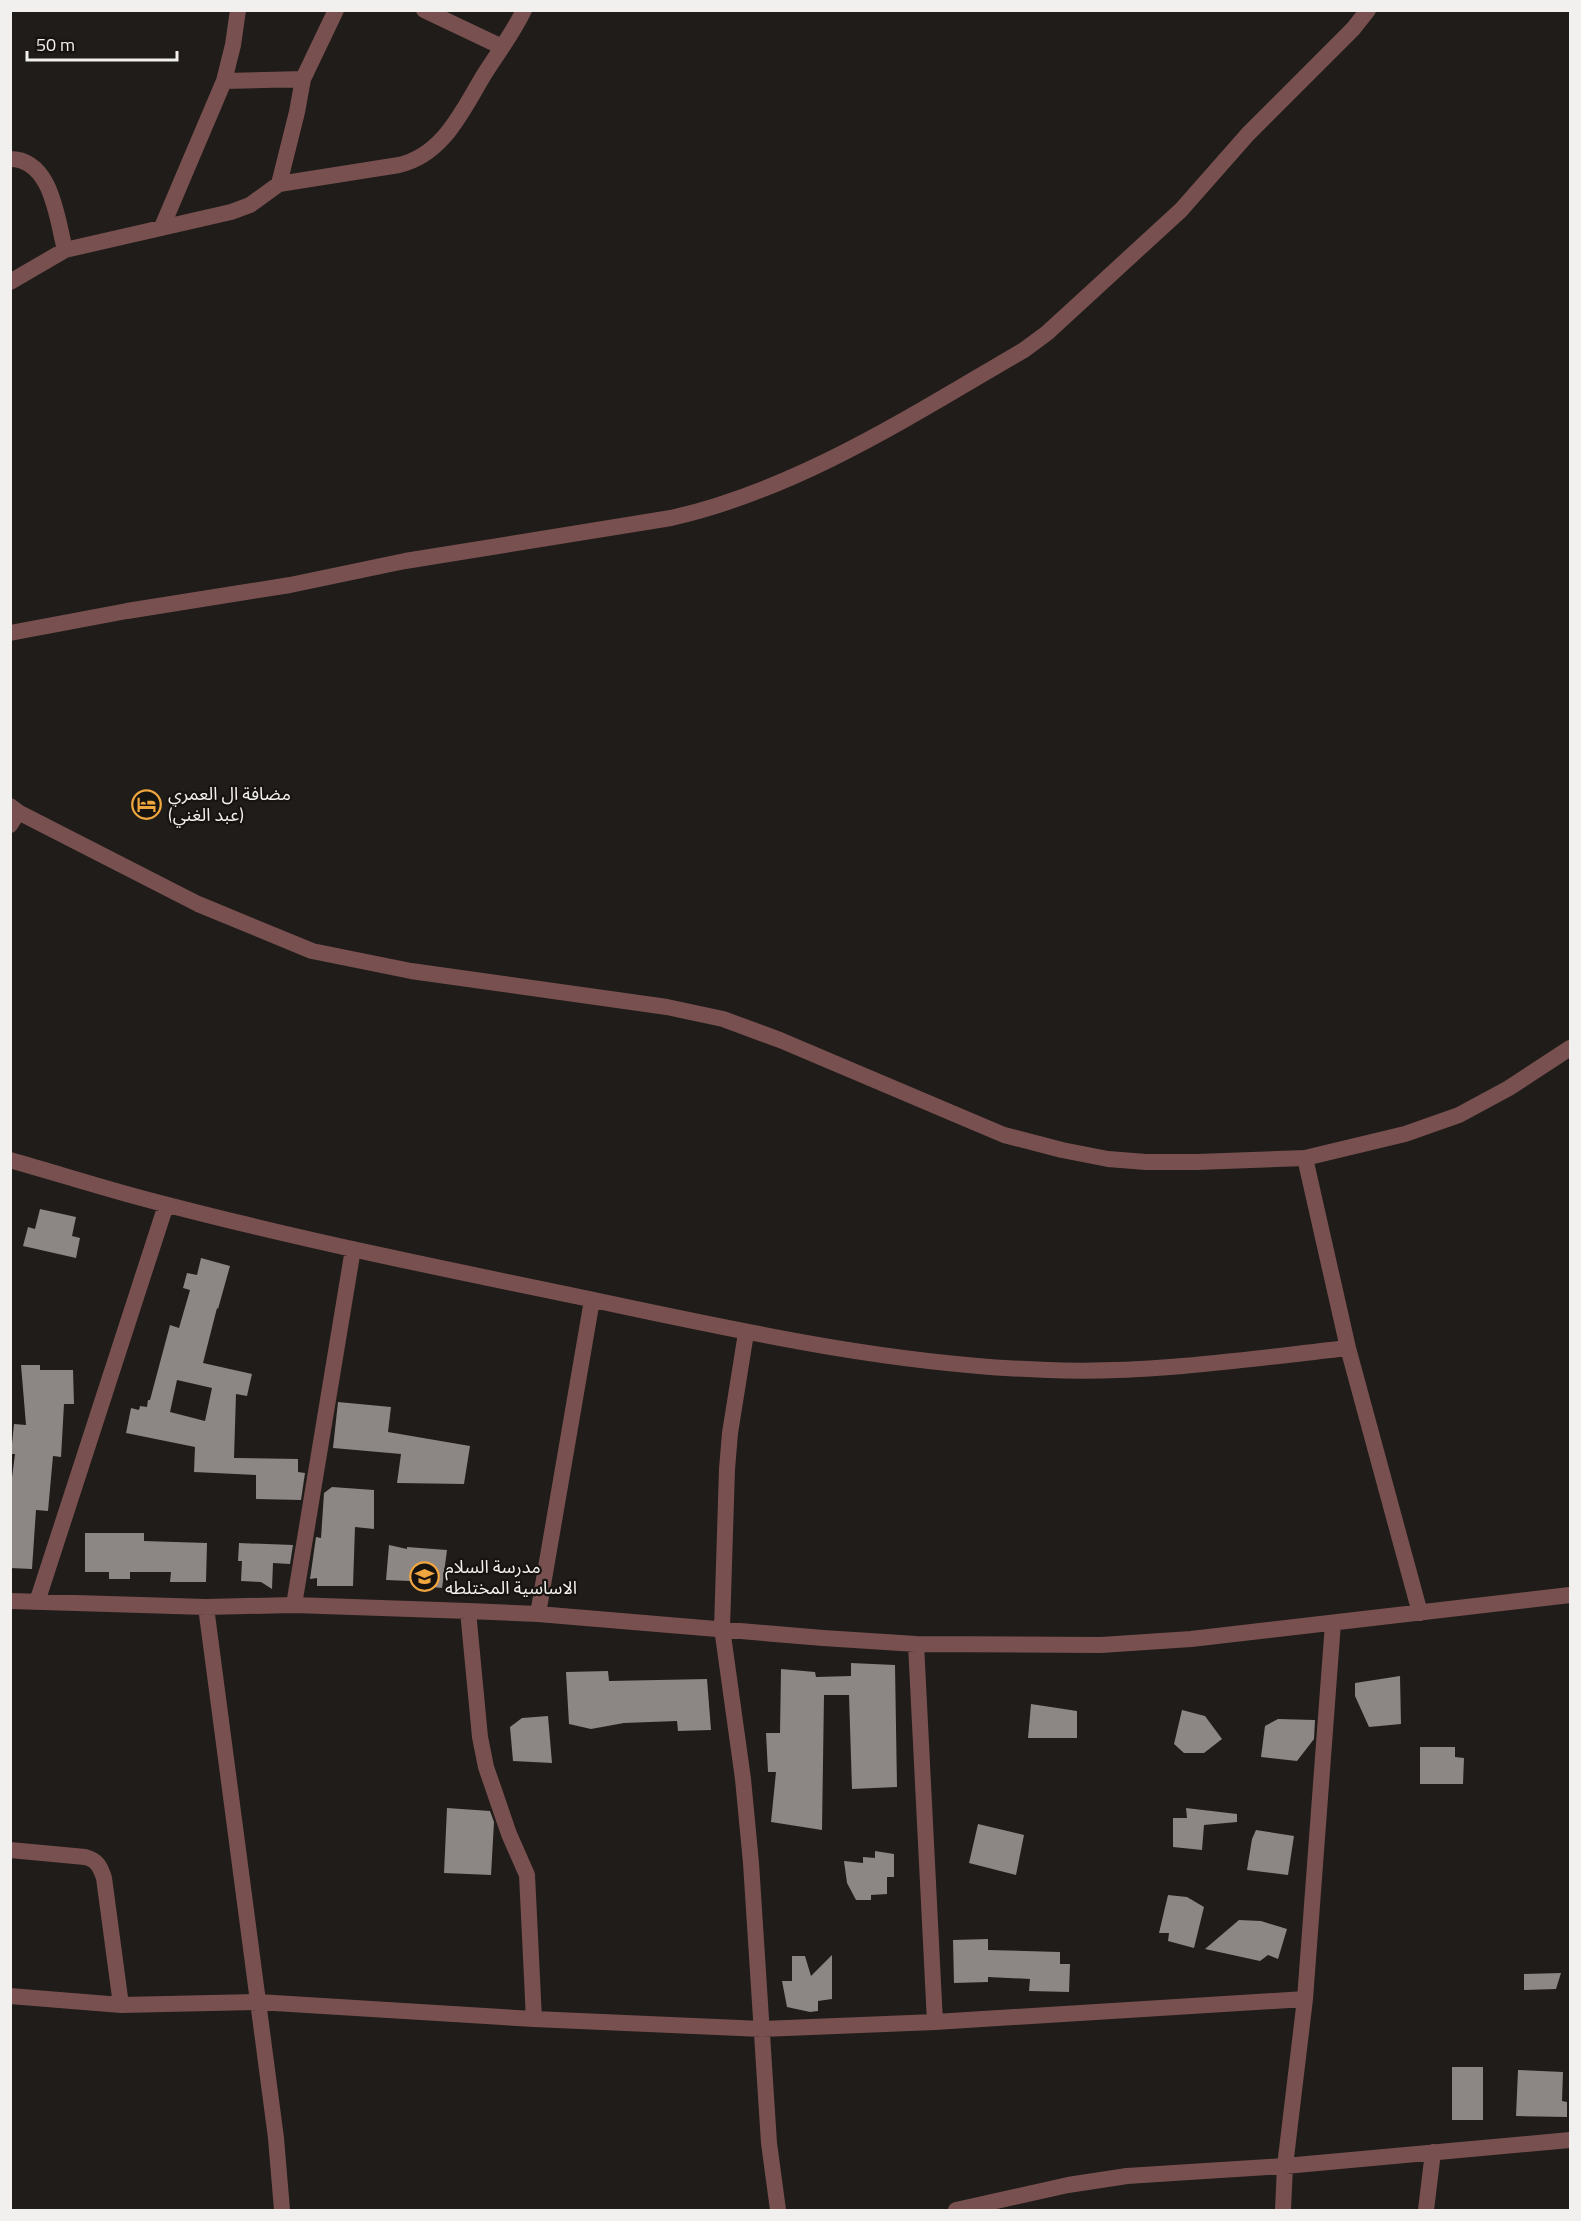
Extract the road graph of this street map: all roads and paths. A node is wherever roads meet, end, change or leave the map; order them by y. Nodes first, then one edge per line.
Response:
1 (238, 10) edge
2 (336, 10) edge
3 (424, 10) edge
4 (524, 10) edge
5 (1368, 10) edge
6 (502, 47) junction
7 (303, 79) junction
8 (224, 81) junction
9 (10, 159) edge
10 (279, 184) junction
11 (162, 227) junction
12 (65, 250) junction
13 (10, 282) edge
14 (10, 633) edge
15 (13, 814) edge
16 (1570, 1048) edge
17 (1305, 1158) junction
18 (10, 1160) edge
19 (166, 1205) junction
20 (353, 1249) junction
21 (592, 1300) junction
22 (746, 1332) junction
23 (1348, 1348) junction
24 (1570, 1595) edge
25 (10, 1601) edge
26 (37, 1602) junction
27 (294, 1605) junction
28 (206, 1608) junction
29 (468, 1611) junction
30 (1420, 1613) junction
31 (538, 1614) junction
32 (1333, 1623) junction
33 (722, 1628) junction
34 (916, 1644) junction
35 (10, 1850) edge
36 (10, 1996) edge
37 (1305, 1999) junction
38 (258, 2002) junction
39 (121, 2005) junction
40 (534, 2019) junction
41 (935, 2022) junction
42 (762, 2029) junction
43 (1570, 2140) edge
44 (1433, 2152) junction
45 (1285, 2166) junction
46 (282, 2211) edge
47 (778, 2211) edge
48 (956, 2211) edge
49 (1283, 2211) edge
50 (1426, 2211) edge

1 - 8 street
2 - 7 street
3 - 6 street
4 - 6 street
5 - 14 street
6 - 10 street
7 - 8 street
7 - 10 street
8 - 11 street
9 - 12 street
10 - 11 street
11 - 12 street
12 - 13 street
15 - 17 street
16 - 17 street
17 - 23 street
18 - 19 street
19 - 20 street
19 - 26 street
20 - 21 street
20 - 27 street
21 - 22 street
21 - 31 street
22 - 23 street
22 - 33 street
23 - 30 street
24 - 30 street
25 - 26 street
26 - 28 street
27 - 28 street
27 - 29 street
28 - 38 street
29 - 31 street
29 - 40 street
30 - 32 street
31 - 33 street
32 - 34 street
32 - 37 street
33 - 34 street
33 - 42 street
34 - 41 street
35 - 39 street
36 - 39 street
37 - 41 street
37 - 45 street
38 - 39 street
38 - 40 street
38 - 46 street
40 - 42 street
41 - 42 street
42 - 47 street
43 - 44 street
44 - 45 street
44 - 50 street
45 - 48 street
45 - 49 street

